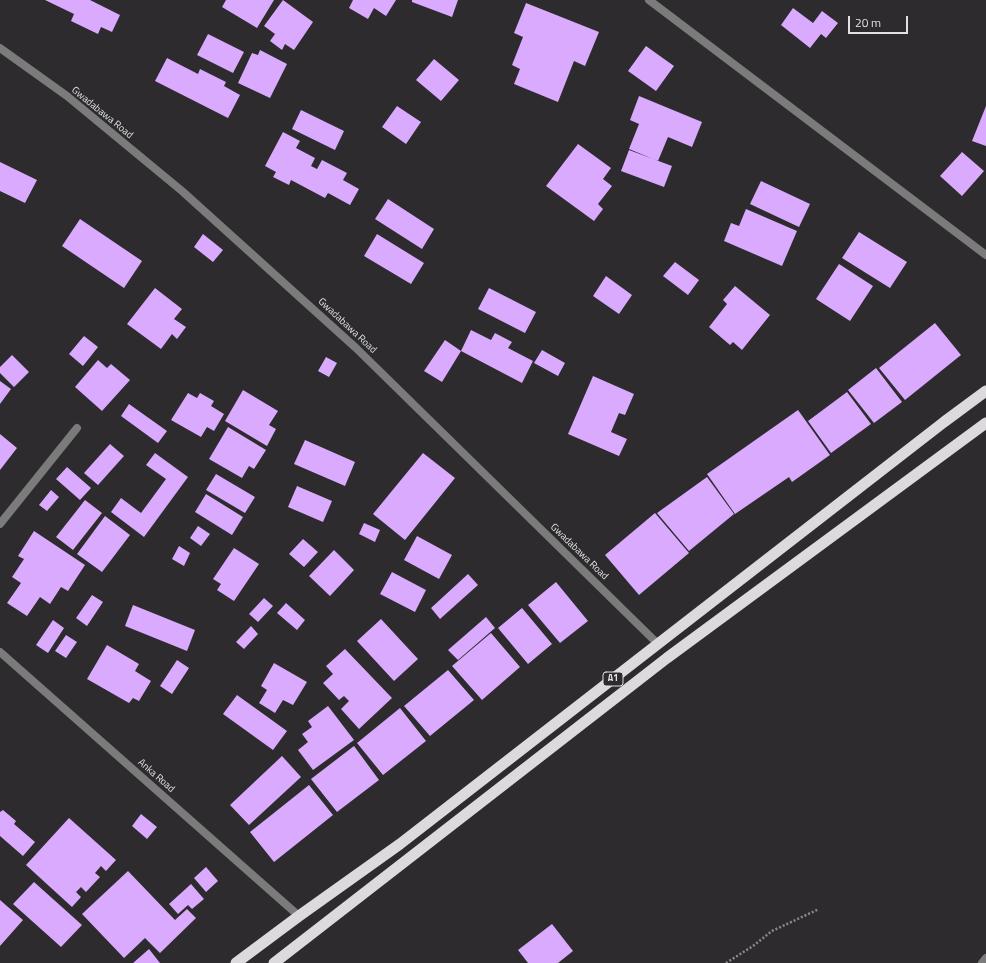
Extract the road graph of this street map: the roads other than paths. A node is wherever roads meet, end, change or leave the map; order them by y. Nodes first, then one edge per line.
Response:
1 (649, 0) edge
2 (0, 48) edge
3 (986, 255) edge
4 (986, 391) edge
5 (986, 423) edge
6 (77, 428) dead end
7 (0, 524) edge
8 (658, 644) junction
9 (0, 652) edge
10 (299, 916) junction
11 (986, 958) edge
12 (236, 963) edge
13 (274, 963) edge
14 (982, 963) edge

1 - 3 street
2 - 8 street, Gwadabawa Road
4 - 8 highway, A1
5 - 13 highway, A1
6 - 7 street
8 - 10 highway, A1
9 - 10 street, Anka Road
10 - 12 highway, A1
11 - 14 street

